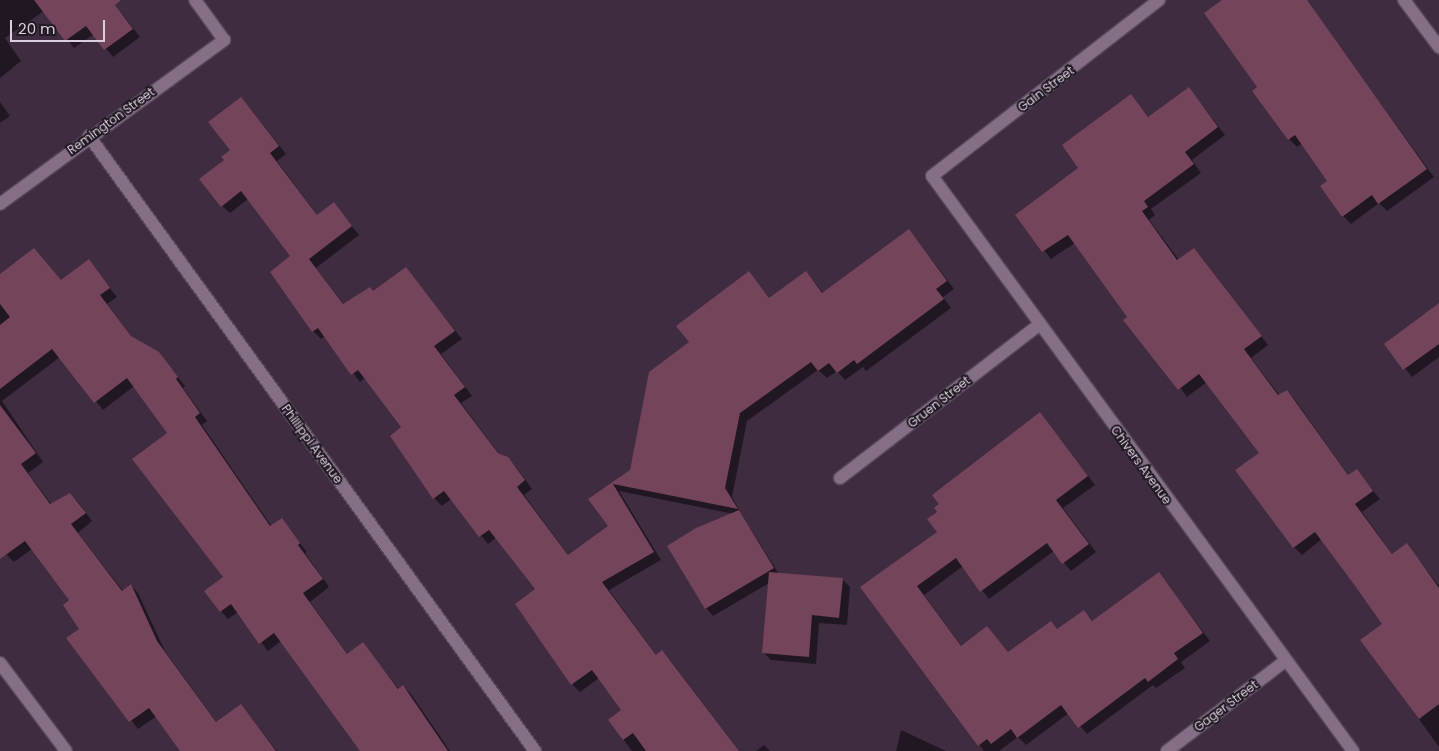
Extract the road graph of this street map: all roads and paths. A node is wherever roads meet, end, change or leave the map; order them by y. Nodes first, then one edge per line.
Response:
1 (195, 0) edge
2 (1159, 0) edge
3 (1404, 0) edge
4 (1439, 47) edge
5 (89, 136) junction
6 (932, 176) joint
7 (0, 204) edge
8 (1038, 325) junction
9 (840, 478) dead end
10 (1285, 661) junction
11 (0, 663) edge
12 (66, 751) edge
13 (536, 751) edge
14 (1167, 751) edge
15 (1354, 751) edge

1 - 5 street, Remington Street
2 - 6 street, Gain Street
3 - 4 street
5 - 7 street, Remington Street
5 - 13 street, Phillippi Avenue
6 - 8 street, Chivers Avenue
8 - 9 street, Gruen Street
8 - 10 street, Chivers Avenue
10 - 14 street, Gager Street
10 - 15 street, Chivers Avenue
11 - 12 street

